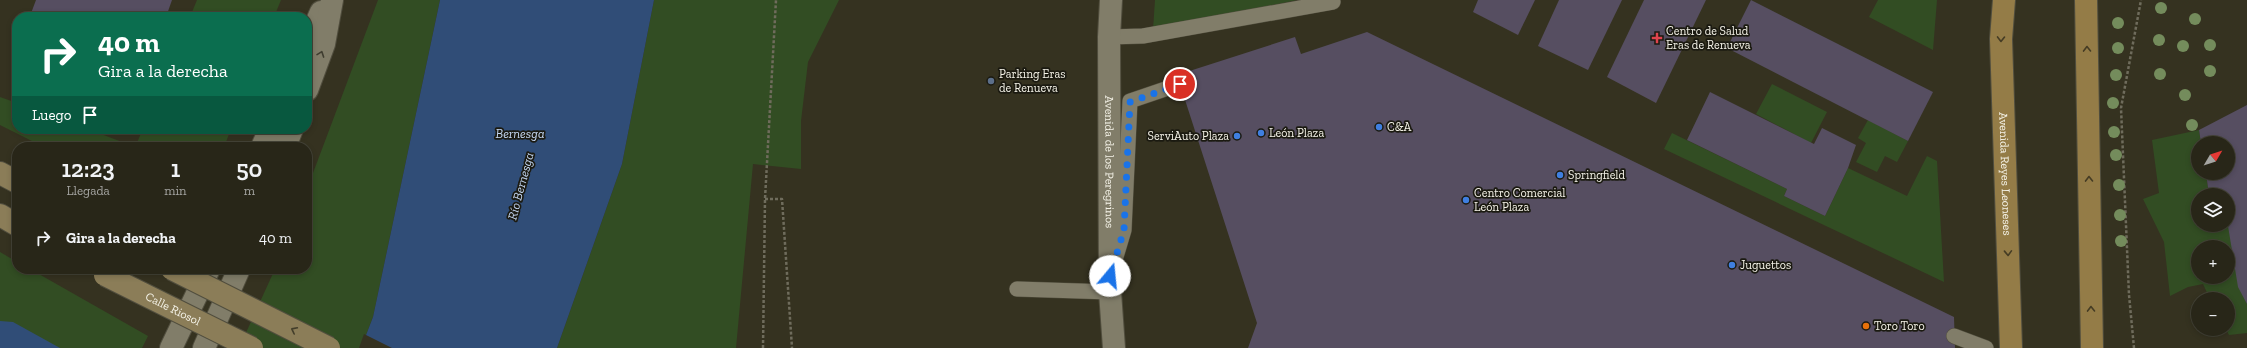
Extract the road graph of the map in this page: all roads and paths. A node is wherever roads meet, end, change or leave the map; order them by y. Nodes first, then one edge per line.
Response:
1 (326, 0) edge
2 (332, 0) edge
3 (776, 0) edge
4 (1111, 0) edge
5 (2004, 0) edge
6 (2086, 0) edge
7 (2141, 0) edge
8 (1333, 2) dead end
9 (312, 32) edge
10 (1109, 37) junction
11 (312, 76) edge
12 (1180, 84) dead end
13 (0, 173) edge
14 (12, 179) edge
15 (765, 199) junction
16 (0, 215) edge
17 (12, 222) edge
18 (104, 274) edge
19 (182, 274) edge
20 (207, 274) edge
21 (237, 274) edge
22 (1110, 284) junction
23 (1017, 289) dead end
24 (1954, 336) dead end
25 (171, 348) edge
26 (204, 348) edge
27 (252, 348) edge
28 (329, 348) edge
29 (763, 348) edge
30 (792, 348) edge
31 (1114, 348) edge
32 (1986, 348) edge
33 (2011, 348) edge
34 (2092, 348) edge
35 (2134, 348) edge

1 - 9 street
11 -> 2 street
3 - 15 path
4 - 10 street, Avenida de los Peregrinos
5 -> 33 main road, Avenida Reyes Leoneses
34 -> 6 main road
7 - 35 path
8 - 10 lane
10 - 22 street, Avenida de los Peregrinos
12 - 22 lane
13 - 14 main road
15 - 29 path
15 - 30 path
16 - 17 main road
18 - 27 main road, Calle Riosol, bridge
28 -> 19 main road, bridge
20 - 25 street
21 - 26 street
22 - 23 lane
22 - 31 street, Avenida de los Peregrinos
24 - 32 lane

